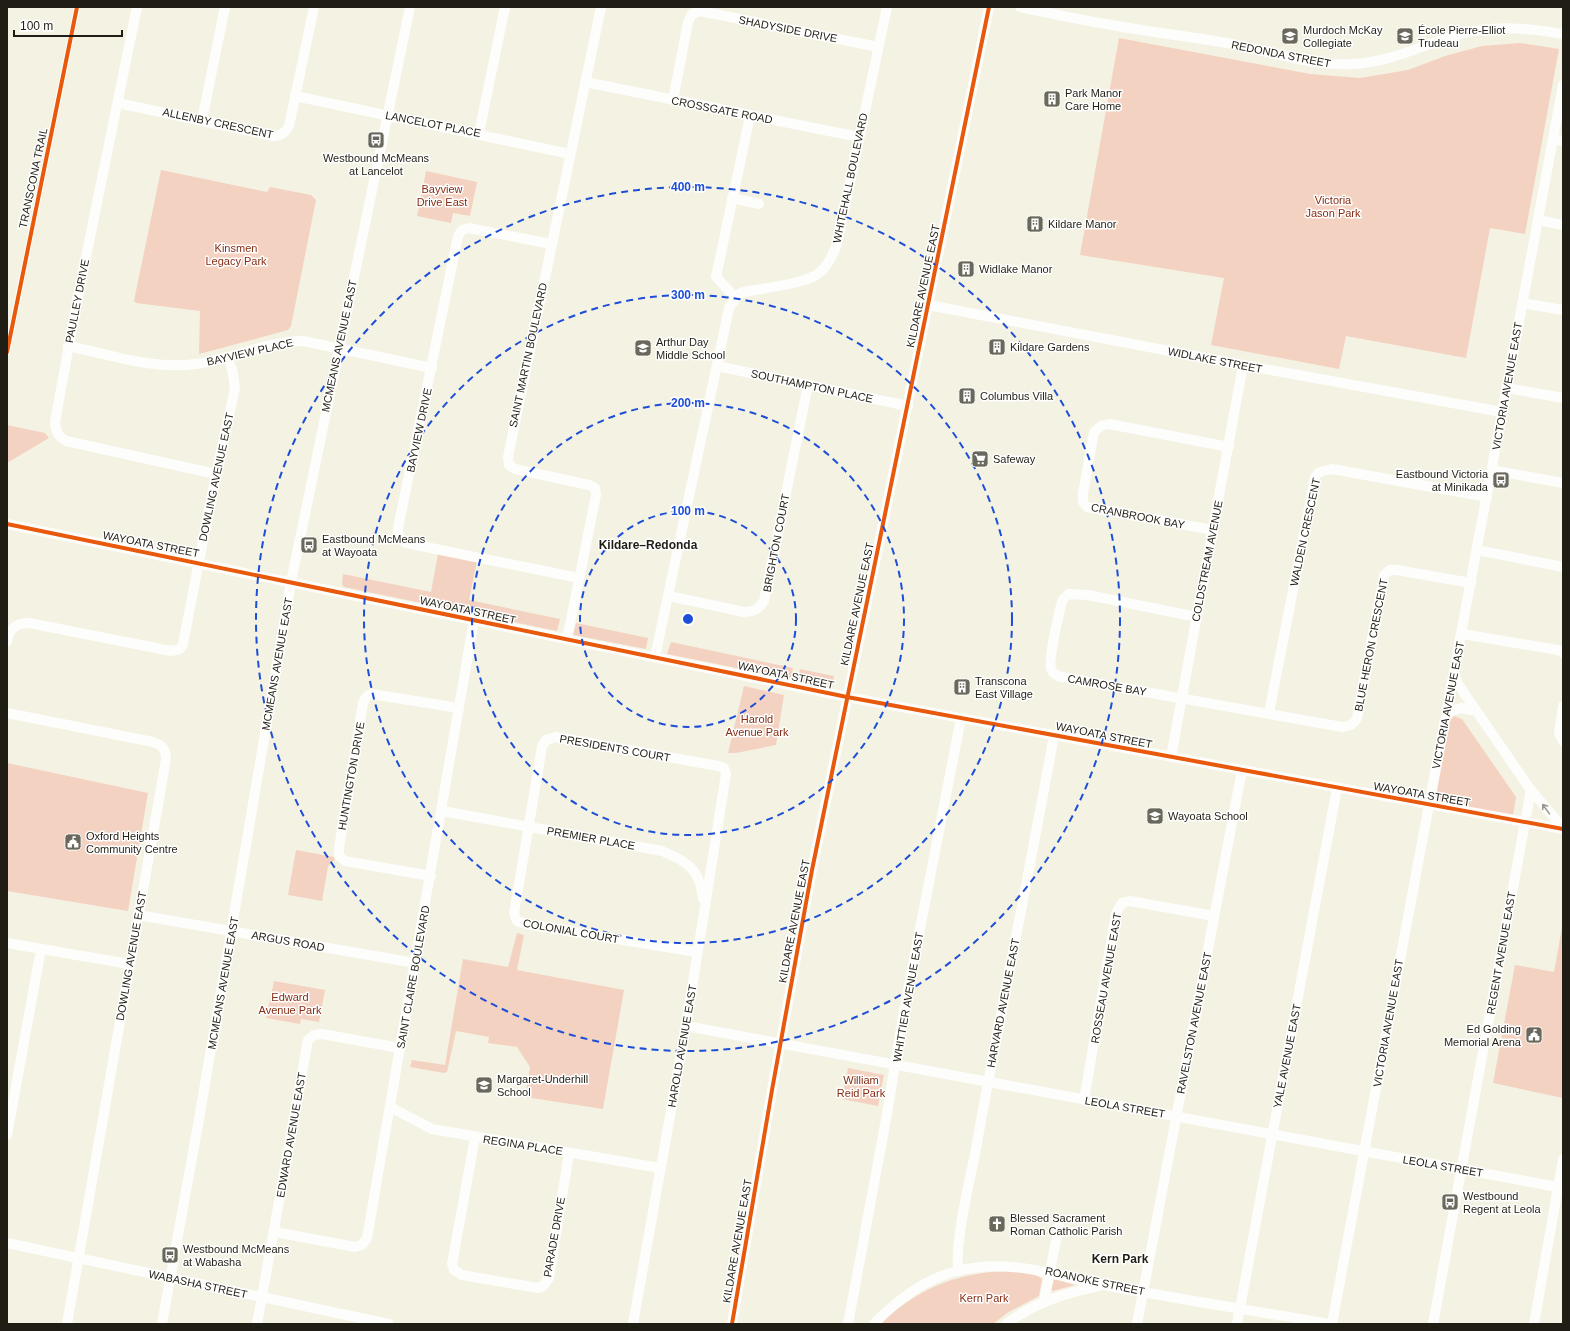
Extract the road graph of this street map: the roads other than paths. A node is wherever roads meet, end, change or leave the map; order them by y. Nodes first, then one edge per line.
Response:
1 (137, 7) edge
2 (225, 7) edge
3 (314, 7) edge
4 (410, 7) edge
5 (505, 7) edge
6 (600, 7) edge
7 (887, 7) edge
8 (989, 7) edge
9 (1020, 7) edge
10 (1563, 34) edge
11 (878, 47) junction
12 (585, 82) junction
13 (1563, 85) edge
14 (296, 96) junction
15 (673, 100) junction
16 (118, 102) junction
17 (387, 115) junction
18 (750, 116) junction
19 (202, 120) junction
20 (479, 133) junction
21 (859, 137) junction
22 (1558, 140) edge
23 (570, 154) junction
24 (732, 198) junction
25 (760, 204) dead end
26 (1538, 220) junction
27 (1563, 225) edge
28 (551, 244) junction
29 (735, 298) junction
30 (1522, 303) junction
31 (928, 305) junction
32 (1563, 310) edge
33 (68, 346) junction
34 (339, 349) junction
35 (228, 358) junction
36 (1243, 365) junction
37 (717, 366) junction
38 (432, 368) junction
39 (808, 385) junction
40 (1506, 388) junction
41 (1563, 398) edge
42 (908, 406) junction
43 (1502, 412) junction
44 (1229, 447) junction
45 (1492, 470) junction
46 (216, 474) junction
47 (1563, 483) edge
48 (1487, 498) junction
49 (7, 524) edge
50 (1213, 530) junction
51 (1477, 550) junction
52 (198, 563) junction
53 (1563, 567) edge
54 (579, 578) junction
55 (291, 582) junction
56 (1471, 583) junction
57 (669, 596) junction
58 (1197, 617) junction
59 (474, 620) junction
60 (1462, 634) junction
61 (567, 639) junction
62 (7, 642) edge
63 (1563, 653) edge
64 (655, 657) junction
65 (1454, 673) junction
66 (847, 697) junction
67 (1182, 698) junction
68 (1563, 706) edge
69 (460, 708) junction
70 (1476, 710) junction
71 (7, 713) edge
72 (1269, 713) junction
73 (1446, 713) junction
74 (961, 718) junction
75 (1054, 735) junction
76 (1563, 741) edge
77 (1171, 757) junction
78 (724, 768) joint
79 (1242, 770) junction
80 (1337, 788) junction
81 (1530, 789) junction
82 (1428, 804) junction
83 (442, 811) junction
84 (1525, 822) junction
85 (528, 826) junction
86 (1563, 829) edge
87 (431, 876) junction
88 (704, 909) junction
89 (138, 915) junction
90 (1214, 916) junction
91 (232, 931) junction
92 (7, 943) edge
93 (41, 949) junction
94 (698, 952) junction
95 (415, 963) junction
96 (129, 964) junction
97 (686, 1026) junction
98 (780, 1042) junction
99 (400, 1048) junction
100 (896, 1065) junction
101 (988, 1081) junction
102 (1084, 1100) junction
103 (390, 1107) junction
104 (1177, 1116) junction
105 (1273, 1134) junction
106 (7, 1135) edge
107 (475, 1137) junction
108 (569, 1152) junction
109 (1365, 1152) junction
110 (1563, 1159) edge
111 (660, 1168) junction
112 (1461, 1169) junction
113 (1560, 1188) edge
114 (1059, 1226) dead end
115 (275, 1232) junction
116 (7, 1243) edge
117 (79, 1258) junction
118 (959, 1271) junction
119 (1050, 1272) junction
120 (172, 1278) junction
121 (1103, 1285) junction
122 (1143, 1291) junction
123 (262, 1298) junction
124 (1044, 1301) junction
125 (1240, 1308) junction
126 (353, 1320) edge
127 (67, 1324) edge
128 (162, 1324) edge
129 (257, 1324) edge
130 (389, 1324) edge
131 (633, 1324) edge
132 (732, 1324) edge
133 (848, 1324) edge
134 (874, 1324) edge
135 (1006, 1324) edge
136 (1137, 1324) edge
137 (1237, 1324) edge
138 (1331, 1324) edge
139 (1433, 1324) edge
140 (1534, 1324) edge

1 - 16 street, PAULLEY DRIVE
2 - 19 street
3 - 14 street, ALLENBY CRESCENT
4 - 17 street, MCMEANS AVENUE EAST
5 - 20 street
6 - 12 street, SAINT MARTIN BOULEVARD
7 - 11 street, WHITEHALL BOULEVARD
8 - 31 street, KILDARE AVENUE EAST
9 - 10 street, REDONDA STREET
11 - 15 street, SHADYSIDE DRIVE
11 - 21 street, WHITEHALL BOULEVARD
12 - 15 street, CROSSGATE ROAD
12 - 23 street, SAINT MARTIN BOULEVARD
13 - 22 street, VICTORIA AVENUE EAST
14 - 17 street, LANCELOT PLACE
14 - 19 street, ALLENBY CRESCENT
15 - 18 street, CROSSGATE ROAD
16 - 19 street, ALLENBY CRESCENT
16 - 33 street, PAULLEY DRIVE
17 - 20 street, LANCELOT PLACE
17 - 34 street, MCMEANS AVENUE EAST
18 - 21 street, CROSSGATE ROAD
18 - 24 street
20 - 23 street, LANCELOT PLACE
21 - 29 street, WHITEHALL BOULEVARD
22 - 26 street, VICTORIA AVENUE EAST
23 - 28 street, SAINT MARTIN BOULEVARD
24 - 25 street
24 - 29 street
26 - 27 street
26 - 30 street, VICTORIA AVENUE EAST
28 - 38 street, BAYVIEW DRIVE
28 - 54 street, SAINT MARTIN BOULEVARD
29 - 37 street
30 - 32 street
30 - 40 street, VICTORIA AVENUE EAST
31 - 36 street, WIDLAKE STREET
31 - 42 street, KILDARE AVENUE EAST
33 - 35 street, BAYVIEW PLACE
33 - 46 street, PAULLEY DRIVE
34 - 35 street, BAYVIEW PLACE
34 - 38 street, BAYVIEW PLACE
34 - 55 street, MCMEANS AVENUE EAST
35 - 46 street, DOWLING AVENUE EAST
36 - 43 street, WIDLAKE STREET
36 - 44 street, COLDSTREAM AVENUE
37 - 39 street, SOUTHAMPTON PLACE
37 - 57 street
38 - 54 street, BAYVIEW DRIVE
39 - 42 street, SOUTHAMPTON PLACE
39 - 57 street, BRIGHTON COURT
40 - 41 street
40 - 43 street, VICTORIA AVENUE EAST
42 - 66 street, KILDARE AVENUE EAST
43 - 45 street, VICTORIA AVENUE EAST
44 - 50 street, COLDSTREAM AVENUE
44 - 50 street, CRANBROOK BAY
45 - 47 street
45 - 48 street, VICTORIA AVENUE EAST
46 - 52 street, DOWLING AVENUE EAST
48 - 51 street, VICTORIA AVENUE EAST
48 - 72 street, WALDEN CRESCENT
49 - 52 street, WAYOATA STREET
50 - 58 street, COLDSTREAM AVENUE
51 - 53 street
51 - 56 street, VICTORIA AVENUE EAST
52 - 55 street, WAYOATA STREET
52 - 62 street, DOWLING AVENUE EAST
54 - 61 street, SAINT MARTIN BOULEVARD
55 - 59 street, WAYOATA STREET
55 - 91 street, MCMEANS AVENUE EAST
56 - 60 street, VICTORIA AVENUE EAST
56 - 72 street, BLUE HERON CRESCENT
57 - 64 street
58 - 67 street, COLDSTREAM AVENUE
58 - 67 street, CAMROSE BAY
59 - 61 street, WAYOATA STREET
59 - 69 street, SAINT CLAIRE BOULEVARD
60 - 63 street
60 - 65 street, VICTORIA AVENUE EAST
61 - 64 street, WAYOATA STREET
64 - 66 street, WAYOATA STREET
65 - 70 street
65 - 73 street, VICTORIA AVENUE EAST
66 - 74 street, WAYOATA STREET
66 - 98 street, KILDARE AVENUE EAST
67 - 72 street, BLUE HERON CRESCENT
67 - 77 street, COLDSTREAM AVENUE
68 - 76 street
69 - 83 street, SAINT CLAIRE BOULEVARD
69 - 87 street, HUNTINGTON DRIVE
70 - 73 street
70 - 81 street
71 - 89 street, DOWLING AVENUE EAST
73 - 82 street, VICTORIA AVENUE EAST
74 - 75 street, WAYOATA STREET
74 - 100 street, WHITTIER AVENUE EAST
75 - 77 street, WAYOATA STREET
75 - 101 street, HARVARD AVENUE EAST
77 - 79 street, WAYOATA STREET
78 - 85 street, PRESIDENTS COURT
78 - 88 street, HAROLD AVENUE EAST
79 - 80 street, WAYOATA STREET
79 - 90 street, RAVELSTON AVENUE EAST
80 - 82 street, WAYOATA STREET
80 - 105 street, YALE AVENUE EAST
81 - 84 street, REGENT AVENUE EAST
86 -> 81 street
82 - 84 street, WAYOATA STREET
82 - 109 street, VICTORIA AVENUE EAST
83 - 85 street, PREMIER PLACE
83 - 87 street, SAINT CLAIRE BOULEVARD
84 - 86 street, WAYOATA STREET
84 - 112 street, REGENT AVENUE EAST
85 - 88 street, PREMIER PLACE
85 - 94 street, COLONIAL COURT
87 - 95 street, SAINT CLAIRE BOULEVARD
88 - 94 street, HAROLD AVENUE EAST
89 - 91 street, ARGUS ROAD
89 - 96 street, DOWLING AVENUE EAST
90 - 102 street, ROSSEAU AVENUE EAST
90 - 104 street, RAVELSTON AVENUE EAST
91 - 95 street, ARGUS ROAD
91 - 120 street, MCMEANS AVENUE EAST
92 - 93 street
93 - 96 street
93 - 106 street
94 - 97 street, HAROLD AVENUE EAST
95 - 99 street, SAINT CLAIRE BOULEVARD
96 - 117 street, DOWLING AVENUE EAST
97 - 98 street, LEOLA STREET
97 - 111 street, HAROLD AVENUE EAST
98 - 100 street, LEOLA STREET
98 - 132 street, KILDARE AVENUE EAST
99 - 103 street, SAINT CLAIRE BOULEVARD
99 - 115 street, EDWARD AVENUE EAST
100 - 101 street, LEOLA STREET
100 - 133 street, WHITTIER AVENUE EAST
101 - 102 street, LEOLA STREET
101 - 118 street, HARVARD AVENUE EAST
102 - 104 street, LEOLA STREET
103 - 107 street, REGINA PLACE
103 - 115 street, SAINT CLAIRE BOULEVARD
104 - 105 street, LEOLA STREET
104 - 122 street, RAVELSTON AVENUE EAST
105 - 109 street, LEOLA STREET
105 - 125 street, YALE AVENUE EAST
107 - 108 street, REGINA PLACE
107 - 108 street, PARADE DRIVE
108 - 111 street, REGINA PLACE
109 - 112 street, LEOLA STREET
109 - 138 street, VICTORIA AVENUE EAST
110 - 113 street
111 - 131 street, HAROLD AVENUE EAST
112 - 113 street, LEOLA STREET
112 - 139 street, REGENT AVENUE EAST
113 - 140 street
114 - 119 street
115 - 123 street, EDWARD AVENUE EAST
116 - 117 street, WABASHA STREET
117 - 120 street, WABASHA STREET
117 - 127 street, DOWLING AVENUE EAST
118 - 119 street, ROANOKE STREET
118 - 134 street, ROANOKE STREET
119 - 121 street, ROANOKE STREET
119 - 124 street
120 - 123 street, WABASHA STREET
120 - 128 street, MCMEANS AVENUE EAST
121 - 122 street, ROANOKE STREET
121 - 124 street
122 - 125 street, ROANOKE STREET
122 - 136 street, RAVELSTON AVENUE EAST
123 - 126 street, WABASHA STREET
123 - 129 street, EDWARD AVENUE EAST
124 - 135 street
125 - 137 street, YALE AVENUE EAST
125 - 138 street, ROANOKE STREET
126 - 130 street, WABASHA STREET

